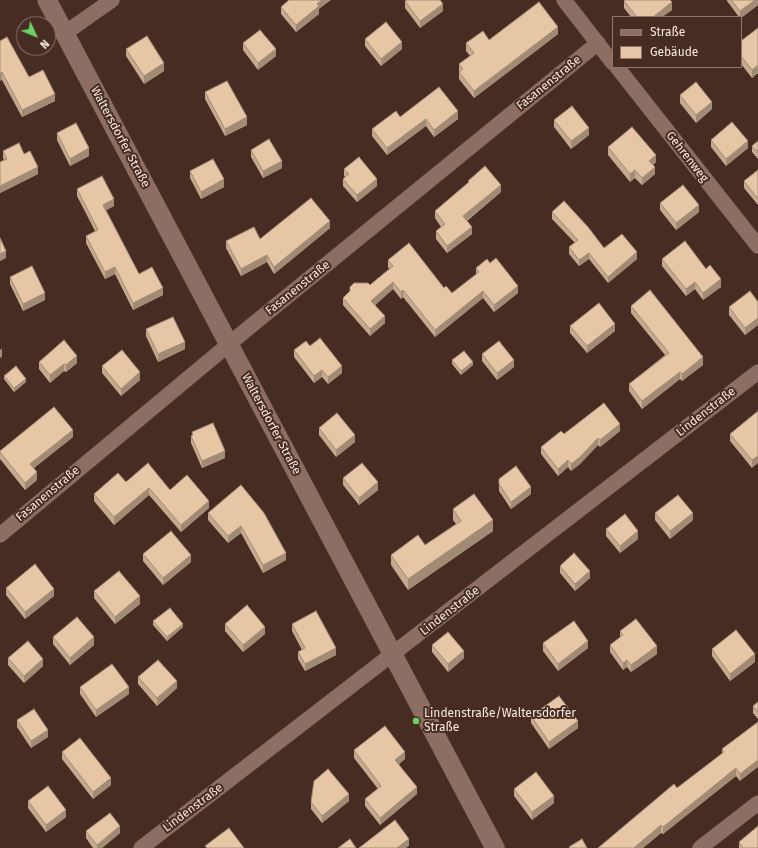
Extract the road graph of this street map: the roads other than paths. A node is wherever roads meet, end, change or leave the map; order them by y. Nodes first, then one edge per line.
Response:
1 (47, 0) edge
2 (112, 0) edge
3 (564, 0) edge
4 (64, 33) junction
5 (598, 43) junction
6 (612, 61) edge
7 (617, 68) edge
8 (758, 246) edge
9 (229, 345) junction
10 (758, 372) edge
11 (0, 534) edge
12 (392, 655) junction
13 (758, 803) edge
14 (141, 848) edge
15 (495, 848) edge
16 (700, 848) edge

1 - 4 street, Waltersdorfer Straße
2 - 4 street
3 - 5 street
4 - 9 street, Waltersdorfer Straße
5 - 6 street
5 - 9 street, Fasanenstraße
7 - 8 street, Gehrenweg
9 - 11 street, Fasanenstraße
9 - 12 street, Waltersdorfer Straße
10 - 12 street, Lindenstraße
12 - 14 street, Lindenstraße
12 - 15 street, Waltersdorfer Straße
13 - 16 street

